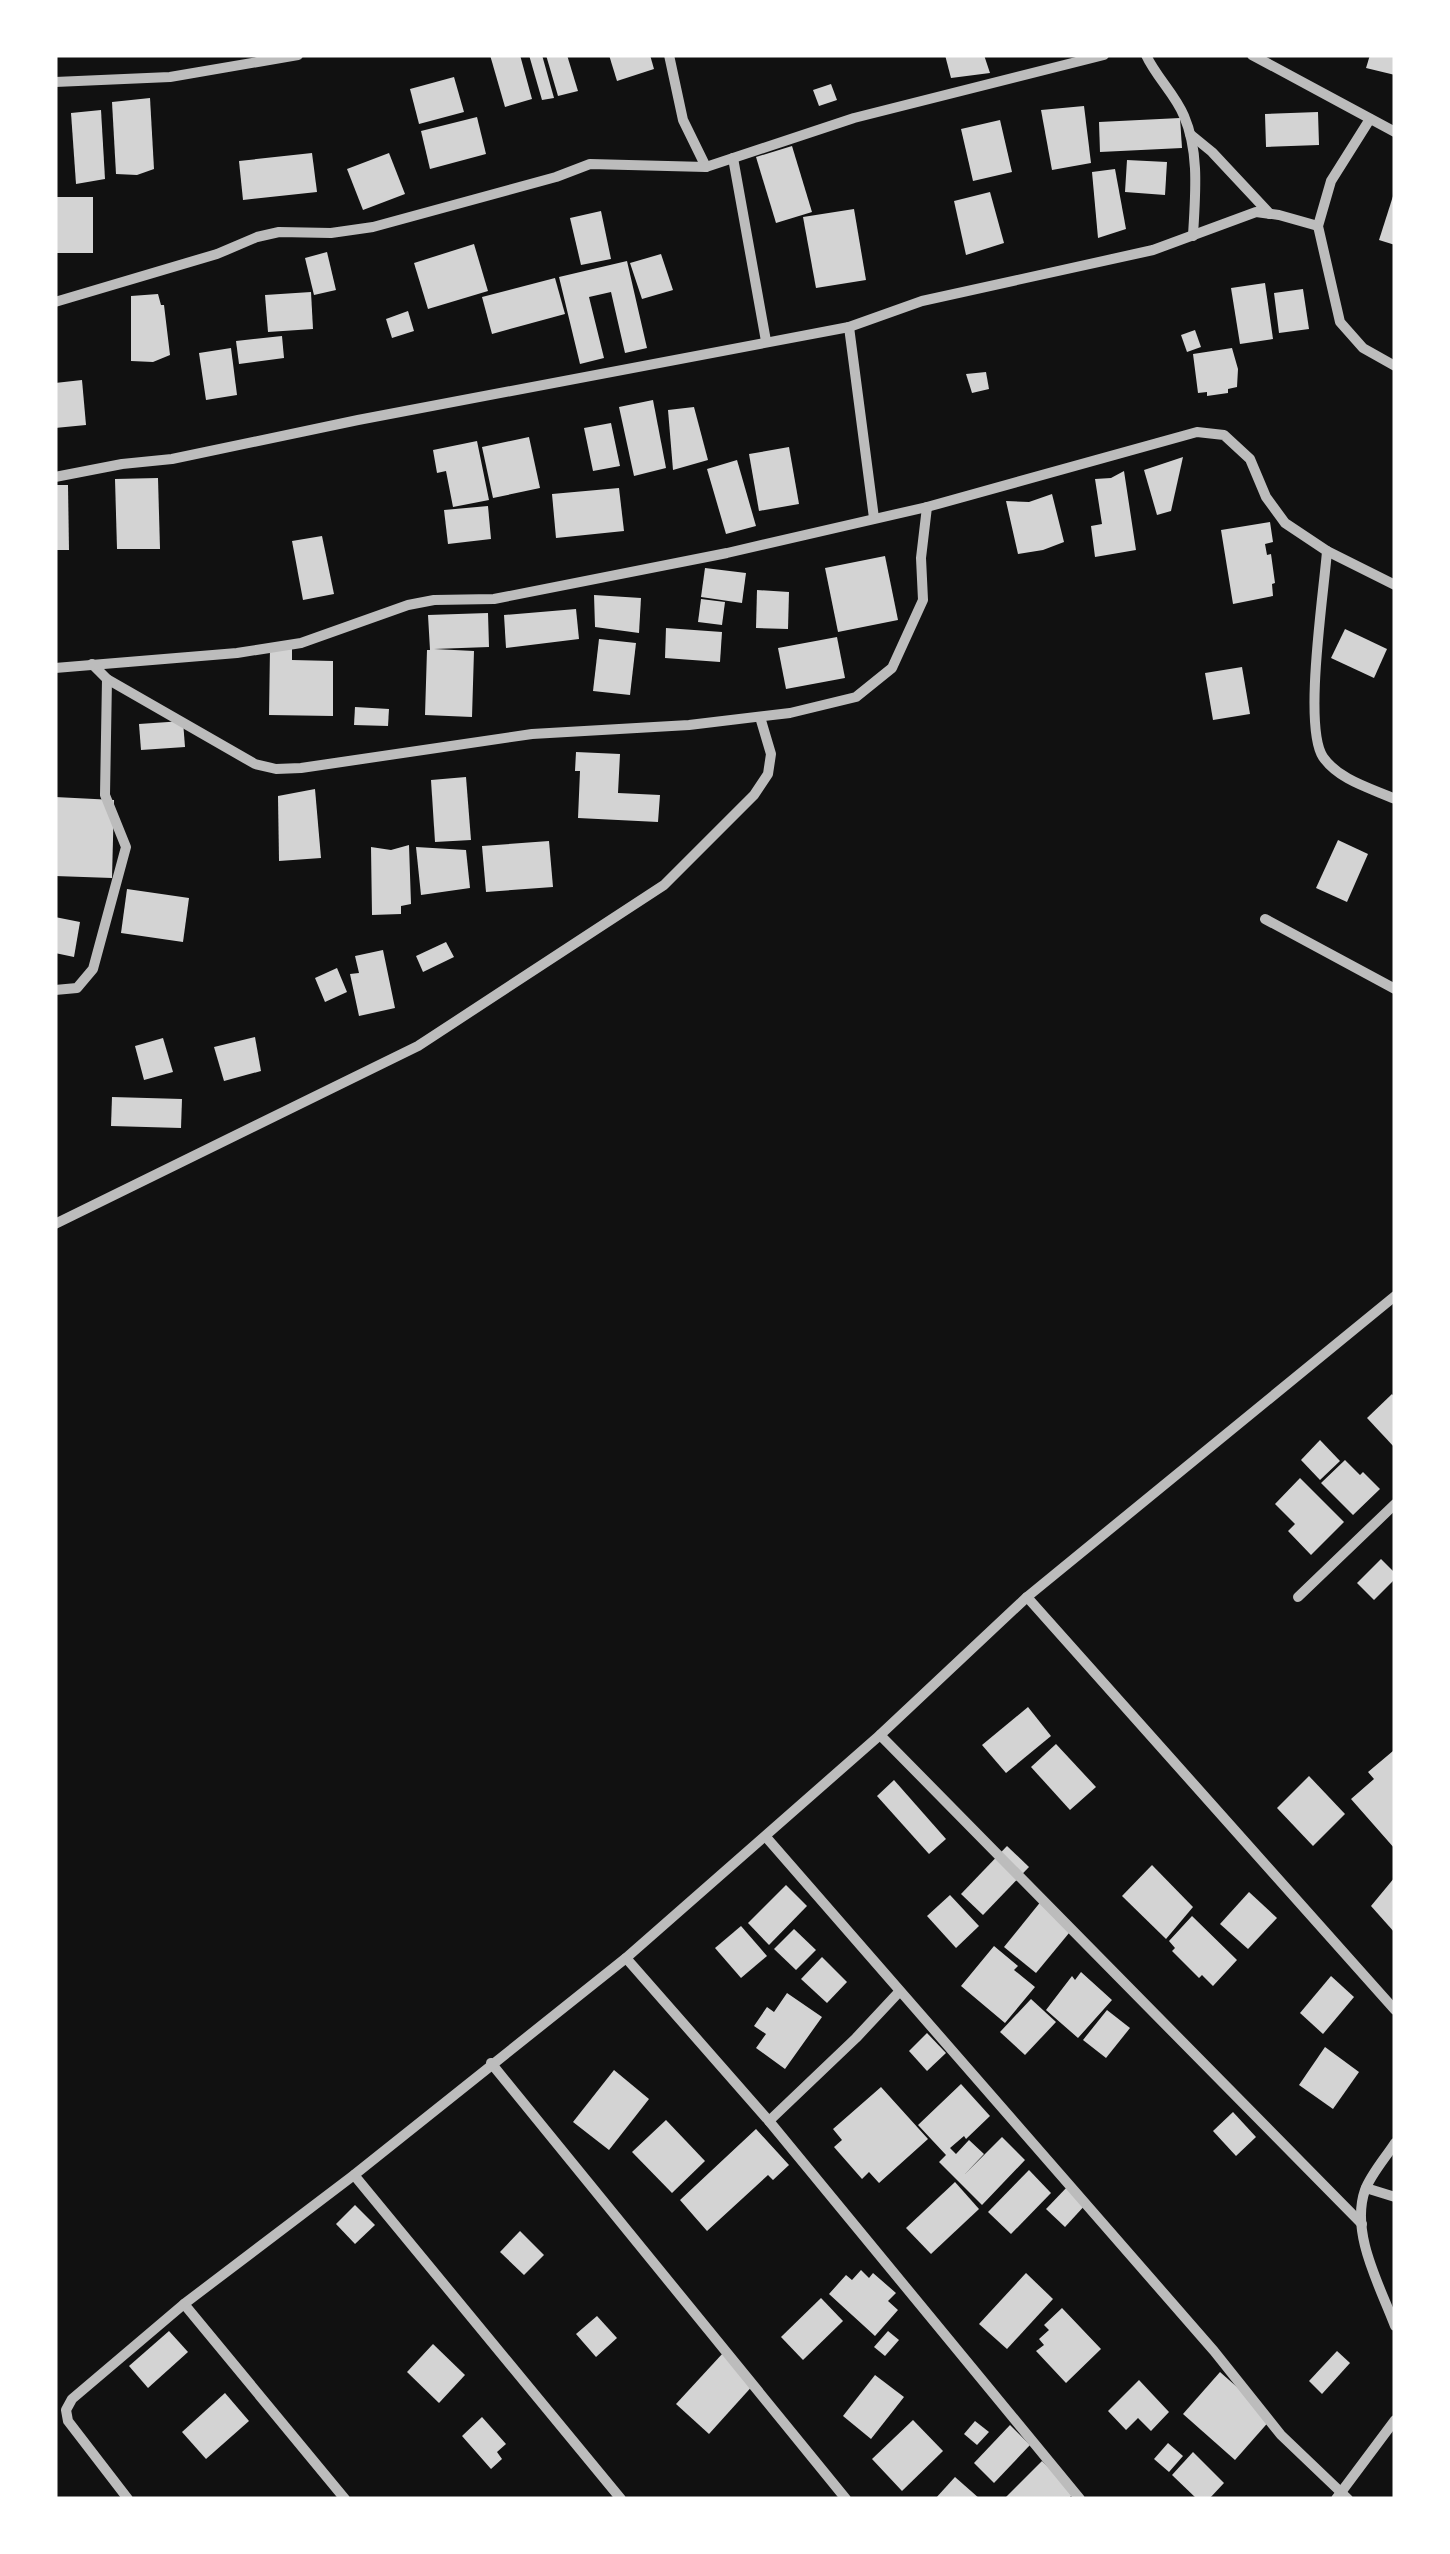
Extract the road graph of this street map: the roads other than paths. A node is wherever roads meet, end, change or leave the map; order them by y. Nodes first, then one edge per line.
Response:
1 (298, 55) edge
2 (669, 55) edge
3 (1104, 55) edge
4 (1146, 55) edge
5 (1252, 55) edge
6 (1284, 55) edge
7 (1276, 68) junction
8 (55, 82) edge
9 (1370, 118) junction
10 (1395, 132) edge
11 (1190, 134) junction
12 (733, 158) junction
13 (706, 168) junction
14 (1270, 214) junction
15 (1318, 226) junction
16 (1193, 236) junction
17 (55, 302) edge
18 (849, 327) junction
19 (766, 340) junction
20 (1395, 366) edge
21 (55, 477) edge
22 (927, 507) junction
23 (874, 518) junction
24 (1327, 551) junction
25 (1395, 584) edge
26 (92, 664) junction
27 (55, 668) edge
28 (107, 679) junction
29 (760, 717) junction
30 (1395, 799) edge
31 (1265, 919) dead end
32 (1395, 989) edge
33 (55, 990) edge
34 (55, 1224) edge
35 (1395, 1296) edge
36 (1395, 1504) edge
37 (1298, 1597) dead end
38 (1026, 1598) junction
39 (880, 1735) junction
40 (766, 1837) junction
41 (626, 1958) junction
42 (899, 1992) junction
43 (1395, 2010) edge
44 (491, 2063) junction
45 (769, 2121) junction
46 (1395, 2143) edge
47 (354, 2176) junction
48 (1366, 2188) junction
49 (1395, 2196) edge
50 (1362, 2224) junction
51 (184, 2304) junction
52 (1395, 2326) edge
53 (1395, 2420) edge
54 (1342, 2497) edge
55 (128, 2499) edge
56 (345, 2499) edge
57 (621, 2499) edge
58 (846, 2499) edge
59 (1080, 2499) edge

1 - 8 street
2 - 13 street
3 - 12 street
4 - 11 street
5 - 7 street
6 - 7 street
7 - 9 street
9 - 10 street
9 - 15 street
11 - 14 street
11 - 16 street
12 - 13 street
12 - 19 street
13 - 17 street
14 - 15 street
14 - 16 street
15 - 20 street
16 - 18 street
18 - 19 street
18 - 23 street
19 - 21 street
22 - 23 street
22 - 24 street
22 - 29 street
23 - 26 street
24 - 25 street
24 - 30 street
26 - 27 street
26 - 28 street
28 - 29 street
28 - 33 street
29 - 34 street
31 - 32 street
35 - 38 street
36 - 37 street
38 - 39 street
38 - 43 street
39 - 40 street
39 - 50 street
40 - 41 street
40 - 42 street
41 - 44 street
41 - 45 street
42 - 45 street
42 - 54 street
44 - 47 street
44 - 58 street
45 - 59 street
46 - 48 street
47 - 51 street
47 - 57 street
48 - 49 street
48 - 50 street
50 - 52 street
51 - 55 street
51 - 56 street
53 - 54 street

